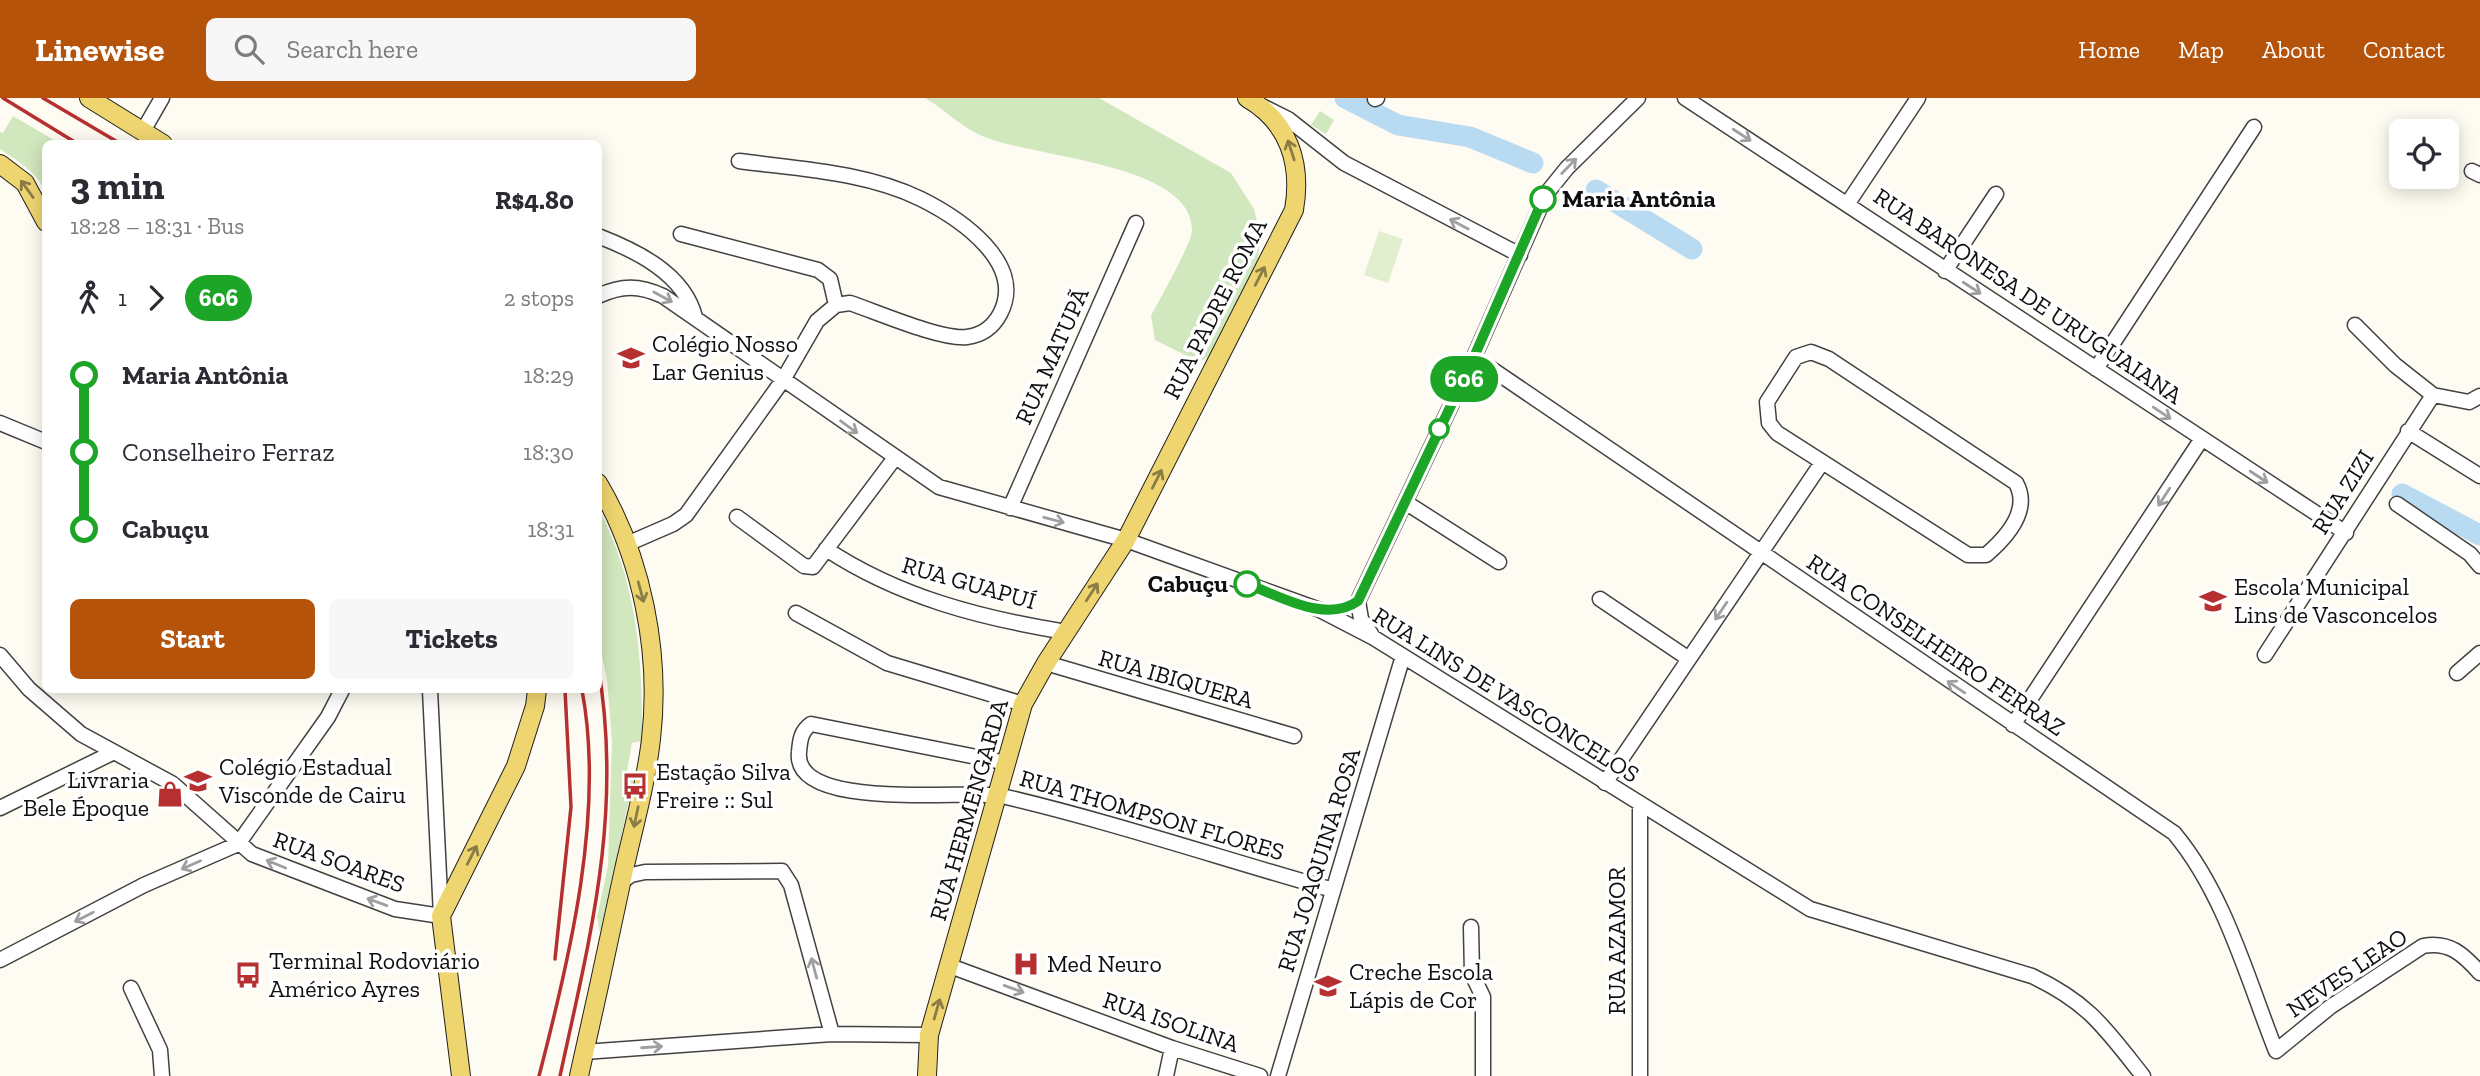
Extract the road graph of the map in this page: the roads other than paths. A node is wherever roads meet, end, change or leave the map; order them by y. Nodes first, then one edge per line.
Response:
1 (89, 98) edge
2 (162, 98) edge
3 (1638, 98) edge
4 (1685, 98) edge
5 (1918, 98) edge
6 (1251, 100) edge
7 (2254, 127) dead end
8 (143, 131) junction
9 (157, 140) edge
10 (739, 161) dead end
11 (0, 163) edge
12 (1996, 194) dead end
13 (1848, 203) junction
14 (42, 215) edge
15 (1136, 223) dead end
16 (681, 234) dead end
17 (602, 238) edge
18 (1520, 255) junction
19 (1945, 271) junction
20 (602, 294) edge
21 (835, 305) junction
22 (695, 317) junction
23 (2355, 325) dead end
24 (1474, 357) junction
25 (2096, 369) junction
26 (783, 380) junction
27 (2433, 395) junction
28 (2480, 396) edge
29 (0, 423) edge
30 (2408, 431) junction
31 (42, 440) edge
32 (2201, 440) junction
33 (894, 459) junction
34 (1821, 464) junction
35 (2480, 476) edge
36 (602, 490) edge
37 (1405, 502) junction
38 (2398, 504) dead end
39 (1010, 508) junction
40 (737, 517) dead end
41 (2346, 533) junction
42 (1126, 540) junction
43 (633, 541) junction
44 (826, 549) junction
45 (1760, 554) junction
46 (1499, 562) dead end
47 (2480, 566) edge
48 (1600, 599) dead end
49 (1358, 601) junction
50 (1320, 610) junction
51 (796, 613) dead end
52 (1066, 632) junction
53 (1374, 638) junction
54 (2480, 653) edge
55 (0, 654) edge
56 (2265, 655) dead end
57 (1403, 656) junction
58 (1689, 659) junction
59 (1046, 663) junction
60 (6, 672) edge
61 (2457, 673) dead end
62 (340, 693) edge
63 (430, 693) edge
64 (537, 693) edge
65 (1023, 704) junction
66 (2013, 725) junction
67 (1294, 736) dead end
68 (112, 753) junction
69 (1007, 763) junction
70 (1605, 783) junction
71 (999, 795) junction
72 (1640, 805) junction
73 (0, 808) edge
74 (238, 844) junction
75 (621, 882) junction
76 (1333, 890) junction
77 (441, 916) junction
78 (1471, 927) dead end
79 (0, 960) edge
80 (950, 966) junction
81 (2480, 973) edge
82 (131, 988) dead end
83 (832, 1034) junction
84 (929, 1035) junction
85 (1172, 1048) junction
86 (2276, 1051) joint
87 (584, 1052) junction
88 (162, 1076) edge
89 (461, 1076) edge
90 (579, 1076) edge
91 (927, 1076) edge
92 (1166, 1076) edge
93 (1260, 1076) edge
94 (1278, 1076) edge
95 (1483, 1076) edge
96 (1640, 1076) edge
97 (2143, 1076) edge

1 - 8 main road
2 - 8 street
18 -> 3 street
4 -> 13 street, RUA BARONESA DE URUGUAIANA
5 - 13 street
18 -> 6 street
42 -> 6 main road, RUA PADRE ROMA
7 - 25 street
8 - 9 main road
10 - 21 street
14 -> 11 main road
12 - 19 street
13 - 19 street, RUA BARONESA DE URUGUAIANA
15 - 39 street, RUA MATUPÃ
16 - 21 street
17 - 22 street
18 - 24 street
19 -> 25 street, RUA BARONESA DE URUGUAIANA
20 -> 22 street, RUA LINS DE VASCONCELOS
21 - 26 street
22 - 26 street, RUA LINS DE VASCONCELOS
23 - 27 street
24 - 37 street
24 - 45 street, RUA CONSELHEIRO FERRAZ
25 -> 32 street, RUA BARONESA DE URUGUAIANA
26 -> 33 street, RUA LINS DE VASCONCELOS
26 - 43 street
27 - 28 street
27 - 30 street, RUA ZIZI
29 - 31 street
30 - 35 street
30 - 41 street, RUA ZIZI
32 -> 41 street, RUA BARONESA DE URUGUAIANA
32 -> 66 street
33 - 39 street, RUA LINS DE VASCONCELOS
33 - 44 street
34 - 34 street
34 - 45 street
36 - 43 main road
37 - 46 street
37 - 49 street
38 - 47 street
39 -> 42 street, RUA LINS DE VASCONCELOS
40 - 44 street
41 - 56 street, RUA ZIZI
42 - 50 street, RUA LINS DE VASCONCELOS
52 -> 42 main road, RUA HERMENGARDA
43 -> 75 main road
44 - 52 street, RUA GUAPUÍ
45 -> 58 street
66 -> 45 street, RUA CONSELHEIRO FERRAZ
48 - 58 street
49 - 50 street
49 - 53 street
50 - 53 street, RUA LINS DE VASCONCELOS
51 - 65 street
52 - 59 main road, RUA HERMENGARDA
53 - 57 street, RUA LINS DE VASCONCELOS
54 - 61 street
55 - 60 street, RUA SOARES
57 - 70 street, RUA LINS DE VASCONCELOS
57 - 76 street, RUA JOAQUINA ROSA
58 - 70 street
59 - 65 main road, RUA HERMENGARDA
59 - 67 street, RUA IBIQUERA
60 - 68 street, RUA SOARES
62 - 74 street
63 - 77 street
77 -> 64 main road
65 - 69 main road, RUA HERMENGARDA
66 - 86 street, RUA CONSELHEIRO FERRAZ
68 - 73 street
68 - 74 street, RUA SOARES
69 - 71 main road, RUA HERMENGARDA
69 - 71 street, RUA THOMPSON FLORES
70 - 72 street, RUA LINS DE VASCONCELOS
71 - 76 street, RUA THOMPSON FLORES
71 - 80 main road, RUA HERMENGARDA
72 - 96 street, RUA AZAMOR
72 - 97 street, RUA LINS DE VASCONCELOS
77 -> 74 street, RUA SOARES
74 -> 79 street
83 -> 75 street
75 - 87 main road
76 - 94 street, RUA JOAQUINA ROSA
77 - 89 main road
78 - 95 street
84 -> 80 main road, RUA HERMENGARDA
80 -> 85 street, RUA ISOLINA
81 - 86 street, NEVES LEAO
82 - 88 street
83 - 84 street
87 -> 83 street
84 - 91 main road, RUA HERMENGARDA
85 - 92 street
85 - 93 street, RUA ISOLINA
87 - 90 main road

